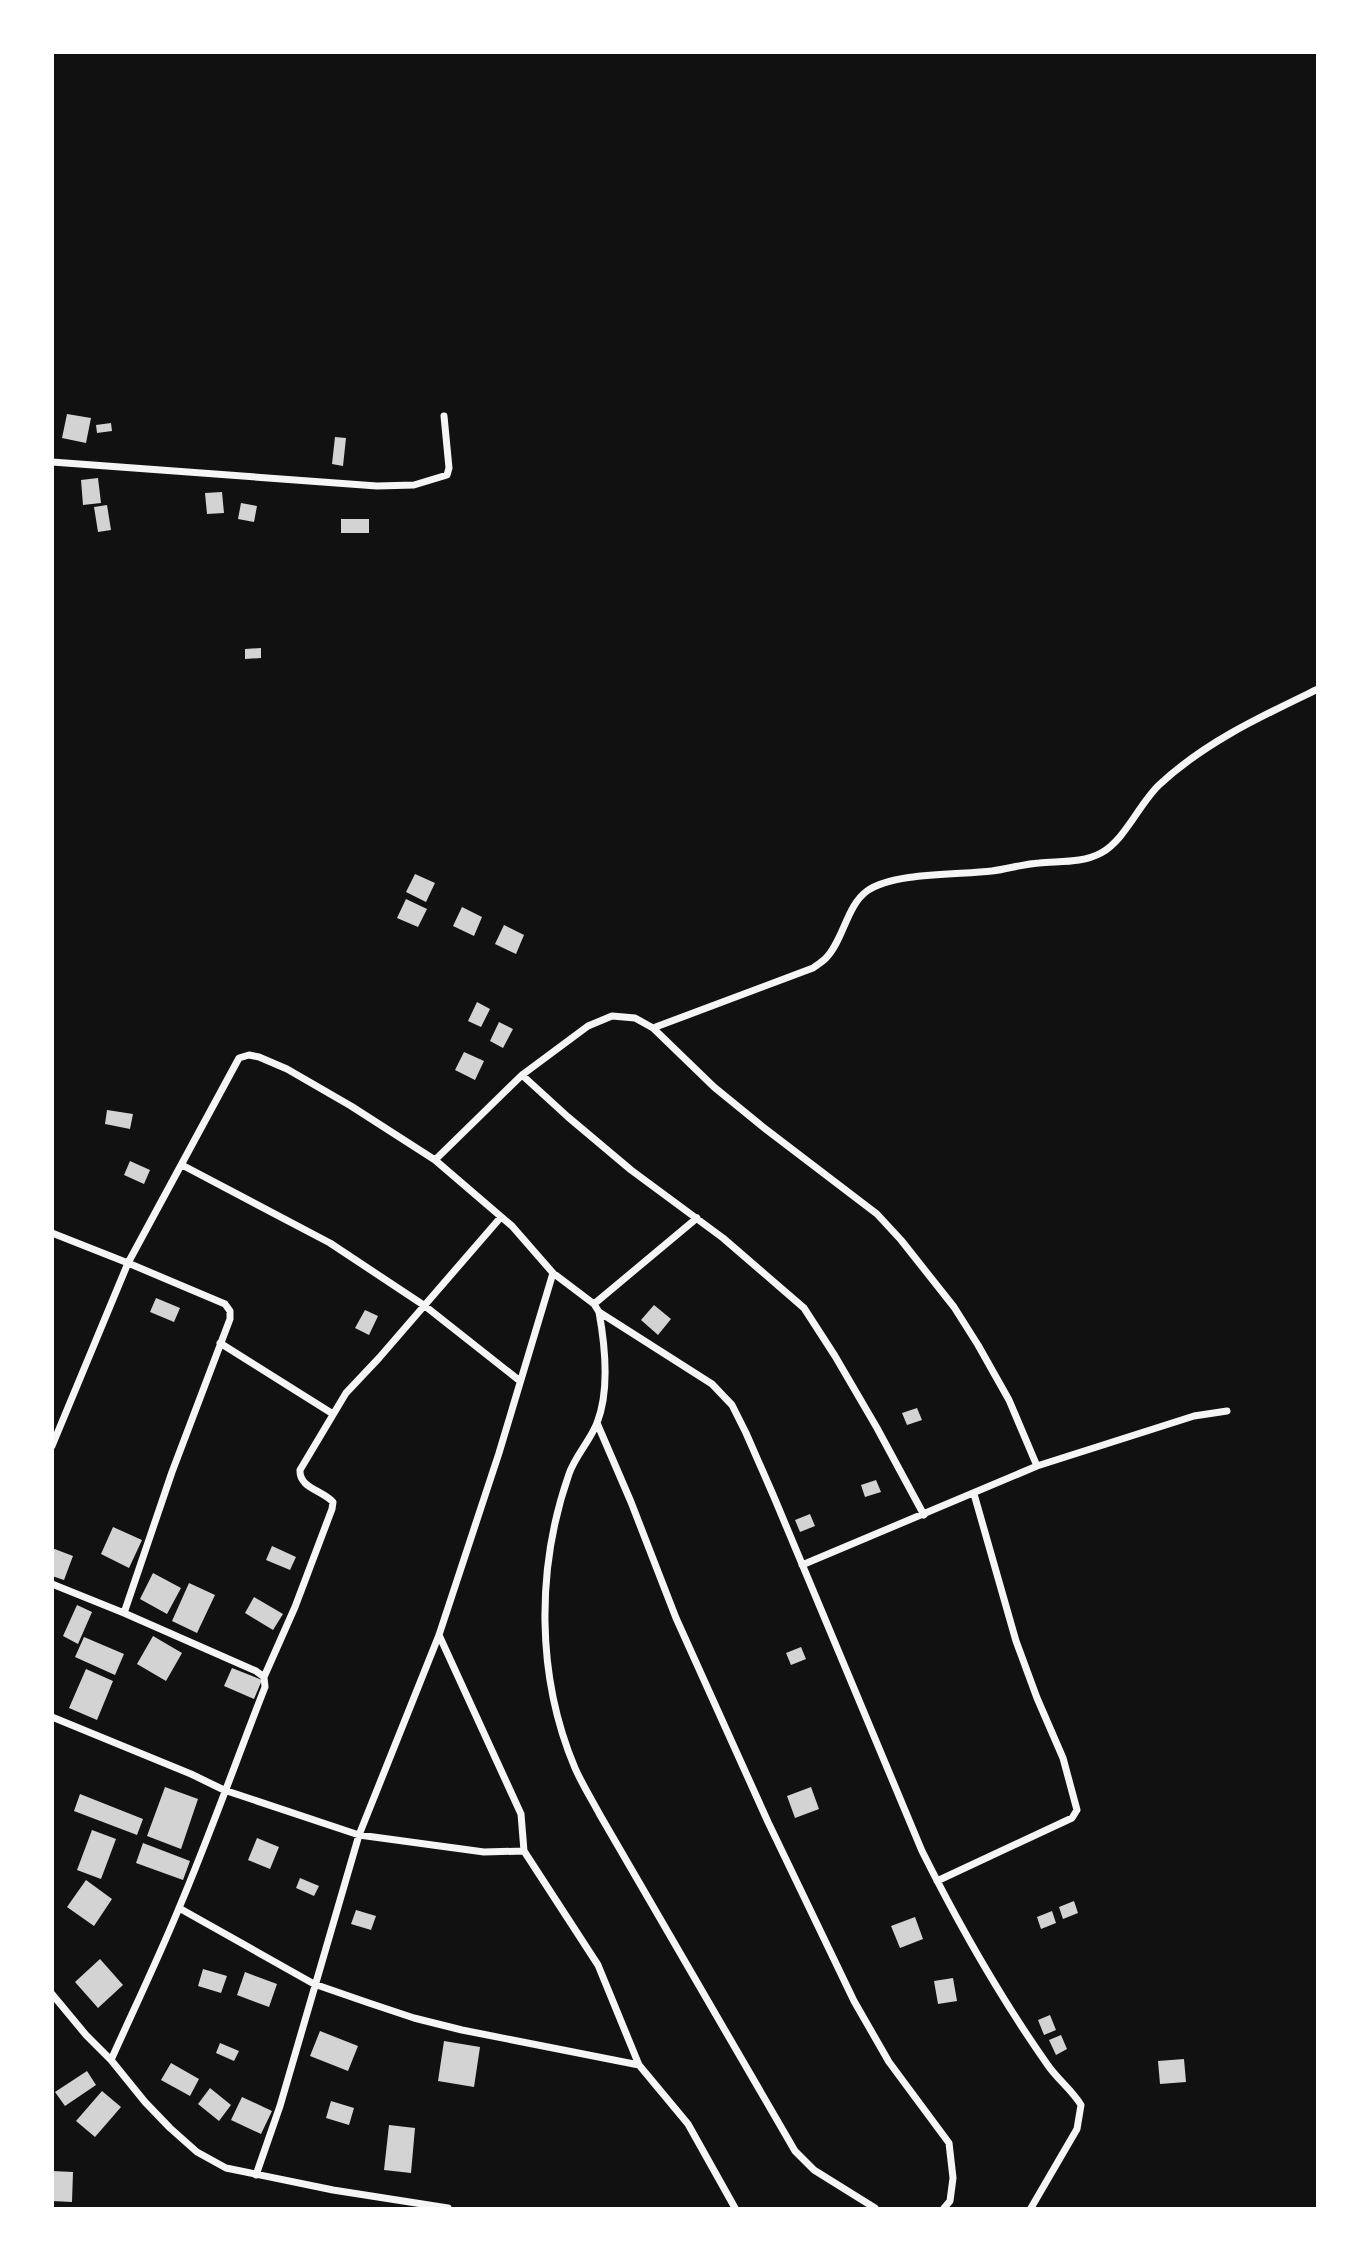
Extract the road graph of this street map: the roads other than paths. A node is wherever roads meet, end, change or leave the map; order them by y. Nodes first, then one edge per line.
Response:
1 (444, 416) dead end
2 (52, 463) edge
3 (1318, 689) edge
4 (653, 1028) junction
5 (522, 1075) junction
6 (435, 1160) junction
7 (182, 1165) junction
8 (501, 1217) junction
9 (697, 1218) junction
10 (52, 1233) edge
11 (128, 1263) junction
12 (552, 1273) junction
13 (594, 1304) junction
14 (425, 1306) junction
15 (599, 1312) junction
16 (220, 1343) junction
17 (520, 1381) junction
18 (1227, 1411) dead end
19 (333, 1414) junction
20 (597, 1423) junction
21 (52, 1446) edge
22 (1037, 1466) junction
23 (974, 1494) junction
24 (924, 1514) junction
25 (802, 1565) junction
26 (52, 1584) edge
27 (124, 1613) junction
28 (439, 1634) junction
29 (264, 1677) junction
30 (52, 1717) edge
31 (224, 1790) junction
32 (359, 1835) junction
33 (524, 1851) junction
34 (937, 1881) junction
35 (179, 1909) junction
36 (314, 1984) junction
37 (52, 1994) edge
38 (111, 2060) junction
39 (639, 2065) junction
40 (256, 2175) junction
41 (448, 2208) edge
42 (735, 2208) edge
43 (874, 2208) edge
44 (944, 2208) edge
45 (1031, 2208) edge

1 - 2 street
3 - 4 street
4 - 5 street
4 - 22 street
5 - 6 street
5 - 9 street
6 - 7 street
6 - 8 street
7 - 11 street
7 - 14 street
8 - 12 street
8 - 14 street
9 - 13 street
9 - 24 street
10 - 11 street
11 - 16 street
11 - 21 street
12 - 13 street
12 - 17 street
13 - 15 street
14 - 17 street
14 - 19 street
15 - 20 street
15 - 25 street
16 - 19 street
16 - 27 street
17 - 28 street
18 - 22 street
19 - 29 street
20 - 43 street
20 - 44 street
22 - 23 street
23 - 24 street
23 - 34 street
24 - 25 street
25 - 34 street
26 - 27 street
27 - 29 street
28 - 32 street
28 - 33 street
29 - 31 street
30 - 31 street
31 - 32 street
31 - 35 street
32 - 33 street
32 - 36 street
33 - 39 street
34 - 45 street
35 - 36 street
35 - 38 street
36 - 39 street
36 - 40 street
37 - 38 street
38 - 40 street
39 - 42 street
40 - 41 street

